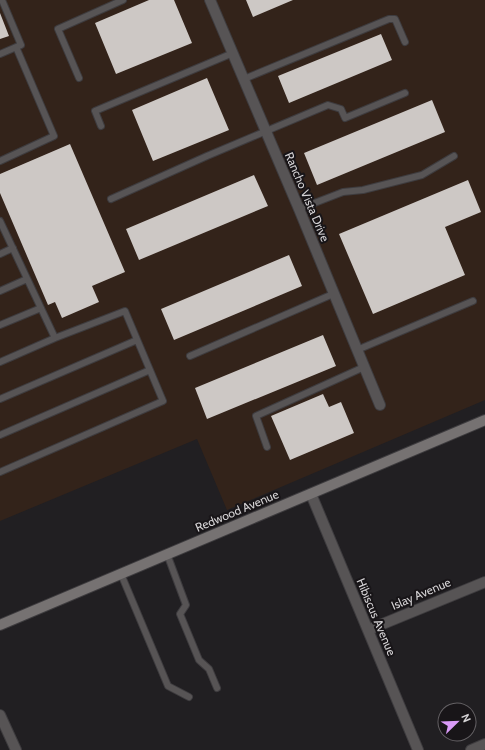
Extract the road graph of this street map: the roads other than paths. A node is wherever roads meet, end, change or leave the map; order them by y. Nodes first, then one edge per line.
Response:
1 (2, 0) edge
2 (123, 0) edge
3 (210, 0) edge
4 (405, 42) dead end
5 (16, 47) junction
6 (233, 53) junction
7 (0, 54) edge
8 (79, 78) dead end
9 (244, 79) junction
10 (405, 93) dead end
11 (101, 126) dead end
12 (266, 132) junction
13 (454, 156) dead end
14 (0, 161) edge
15 (111, 199) dead end
16 (299, 209) junction
17 (0, 221) edge
18 (13, 248) junction
19 (0, 254) edge
20 (27, 279) junction
21 (0, 291) edge
22 (333, 294) junction
23 (473, 301) dead end
24 (41, 308) junction
25 (0, 325) edge
26 (55, 338) junction
27 (138, 340) junction
28 (357, 350) junction
29 (190, 356) dead end
30 (0, 362) edge
31 (364, 367) junction
32 (150, 370) junction
33 (0, 399) edge
34 (380, 405) dead end
35 (485, 420) edge
36 (0, 435) edge
37 (267, 447) dead end
38 (0, 472) edge
39 (311, 494) junction
40 (167, 554) junction
41 (121, 574) junction
42 (485, 582) edge
43 (0, 625) edge
44 (368, 630) junction
45 (217, 688) dead end
46 (189, 697) dead end
47 (0, 715) edge
48 (485, 744) edge
49 (16, 750) edge
50 (418, 750) edge
51 (471, 750) edge

1 - 5 lane
2 - 8 lane
3 - 6 street, Rancho Vista Drive
4 - 9 lane
5 - 7 lane
5 - 14 lane
6 - 9 street, Rancho Vista Drive
6 - 11 lane
9 - 12 street, Rancho Vista Drive
10 - 12 lane
12 - 15 lane
12 - 16 street, Rancho Vista Drive
13 - 16 lane
16 - 22 street, Rancho Vista Drive
17 - 18 lane
18 - 19 lane
18 - 20 lane
20 - 21 lane
20 - 24 lane
22 - 28 street, Rancho Vista Drive
22 - 29 lane
23 - 28 lane
24 - 25 lane
24 - 26 lane
26 - 27 lane
26 - 30 lane
27 - 32 lane
27 - 33 lane
28 - 31 street, Rancho Vista Drive
31 - 34 street, Rancho Vista Drive
31 - 37 lane
32 - 36 lane
32 - 38 lane
35 - 39 street, Redwood Avenue
39 - 40 street, Redwood Avenue
39 - 44 street, Hibiscus Avenue
40 - 41 street, Redwood Avenue
40 - 45 lane
41 - 43 street, Redwood Avenue
41 - 46 lane
42 - 44 street, Islay Avenue
44 - 50 street, Hibiscus Avenue
47 - 49 street
48 - 51 street

